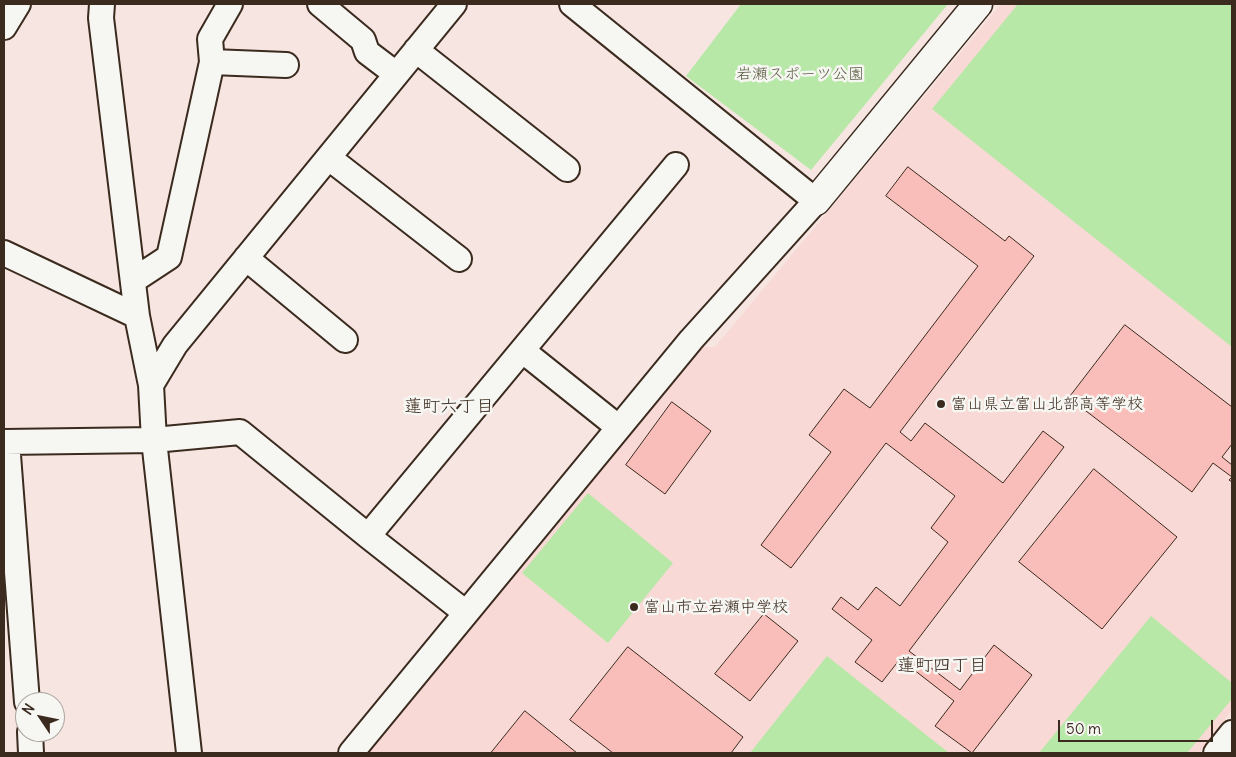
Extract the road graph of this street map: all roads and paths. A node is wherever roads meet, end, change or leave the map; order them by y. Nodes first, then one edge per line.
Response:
1 (18, 4) edge
2 (102, 4) edge
3 (230, 4) edge
4 (320, 4) edge
5 (454, 4) edge
6 (572, 4) edge
7 (978, 4) edge
8 (4, 27) edge
9 (416, 50) junction
10 (212, 62) junction
11 (286, 65) dead end
12 (396, 74) junction
13 (329, 158) junction
14 (676, 165) dead end
15 (567, 169) dead end
16 (816, 201) junction
17 (4, 253) edge
18 (246, 258) junction
19 (459, 259) dead end
20 (134, 280) junction
21 (137, 316) junction
22 (345, 340) dead end
23 (523, 350) junction
24 (151, 384) junction
25 (618, 427) junction
26 (154, 440) junction
27 (5, 442) edge
28 (368, 536) junction
29 (466, 613) junction
30 (26, 692) edge
31 (1232, 733) edge
32 (190, 753) edge
33 (351, 753) edge
34 (1216, 753) edge

1 - 8 street
2 - 20 street
3 - 10 street
4 - 12 street
5 - 9 street
6 - 16 street
7 - 16 street
9 - 12 street
9 - 15 street
10 - 11 street
10 - 20 street
12 - 13 street
13 - 18 street
13 - 19 street
14 - 23 street
16 - 25 street
17 - 21 street
18 - 22 street
18 - 24 street
20 - 21 street
21 - 24 street
23 - 25 street
23 - 28 street
24 - 26 street
25 - 29 street
26 - 27 street
26 - 28 street
26 - 32 street
27 - 30 street
28 - 29 street
29 - 33 street
31 - 34 street

